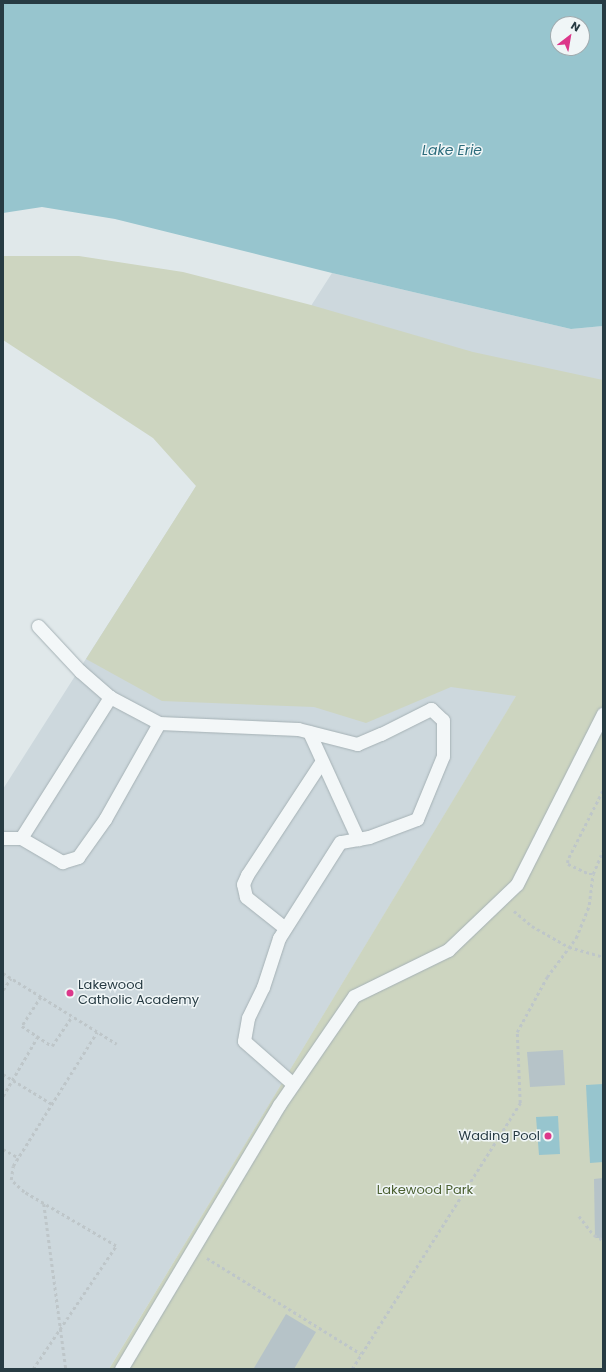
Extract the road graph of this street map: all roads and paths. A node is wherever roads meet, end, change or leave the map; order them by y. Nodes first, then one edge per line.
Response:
1 (38, 626) dead end
2 (110, 697) junction
3 (603, 714) edge
4 (159, 723) junction
5 (309, 732) junction
6 (322, 760) junction
7 (603, 791) edge
8 (3, 838) edge
9 (22, 838) junction
10 (358, 839) junction
11 (603, 850) edge
12 (593, 874) junction
13 (501, 899) junction
14 (285, 928) junction
15 (569, 947) junction
16 (603, 957) edge
17 (3, 973) edge
18 (11, 978) junction
19 (3, 990) edge
20 (41, 997) junction
21 (72, 1016) junction
22 (97, 1032) junction
23 (38, 1036) junction
24 (117, 1044) dead end
25 (3, 1074) edge
26 (13, 1080) junction
27 (293, 1084) junction
28 (3, 1096) edge
29 (52, 1104) junction
30 (3, 1148) edge
31 (19, 1158) junction
32 (44, 1204) junction
33 (579, 1216) dead end
34 (603, 1240) edge
35 (204, 1256) dead end
36 (61, 1328) junction
37 (361, 1354) junction
38 (33, 1369) edge
39 (66, 1369) edge
40 (121, 1369) edge
41 (352, 1369) edge

1 - 2 lane
2 - 4 lane
2 - 9 lane
3 - 13 lane
4 - 5 lane
4 - 9 lane
5 - 6 lane
5 - 10 lane
6 - 10 lane
6 - 14 lane
7 - 12 path
8 - 9 lane
10 - 14 lane
11 - 12 path
12 - 15 path
13 - 15 path
13 - 27 lane
14 - 27 lane
15 - 16 path
15 - 37 path
17 - 18 path
18 - 19 path
18 - 20 path
20 - 21 path
20 - 23 path
21 - 22 path
21 - 23 path
22 - 24 path
22 - 29 path
23 - 26 path
25 - 26 path
26 - 28 path
26 - 29 path
27 - 40 lane
29 - 31 path
30 - 31 path
31 - 32 path
32 - 36 path
32 - 36 path
33 - 34 path
35 - 37 path
36 - 38 path
36 - 39 path
37 - 41 path

